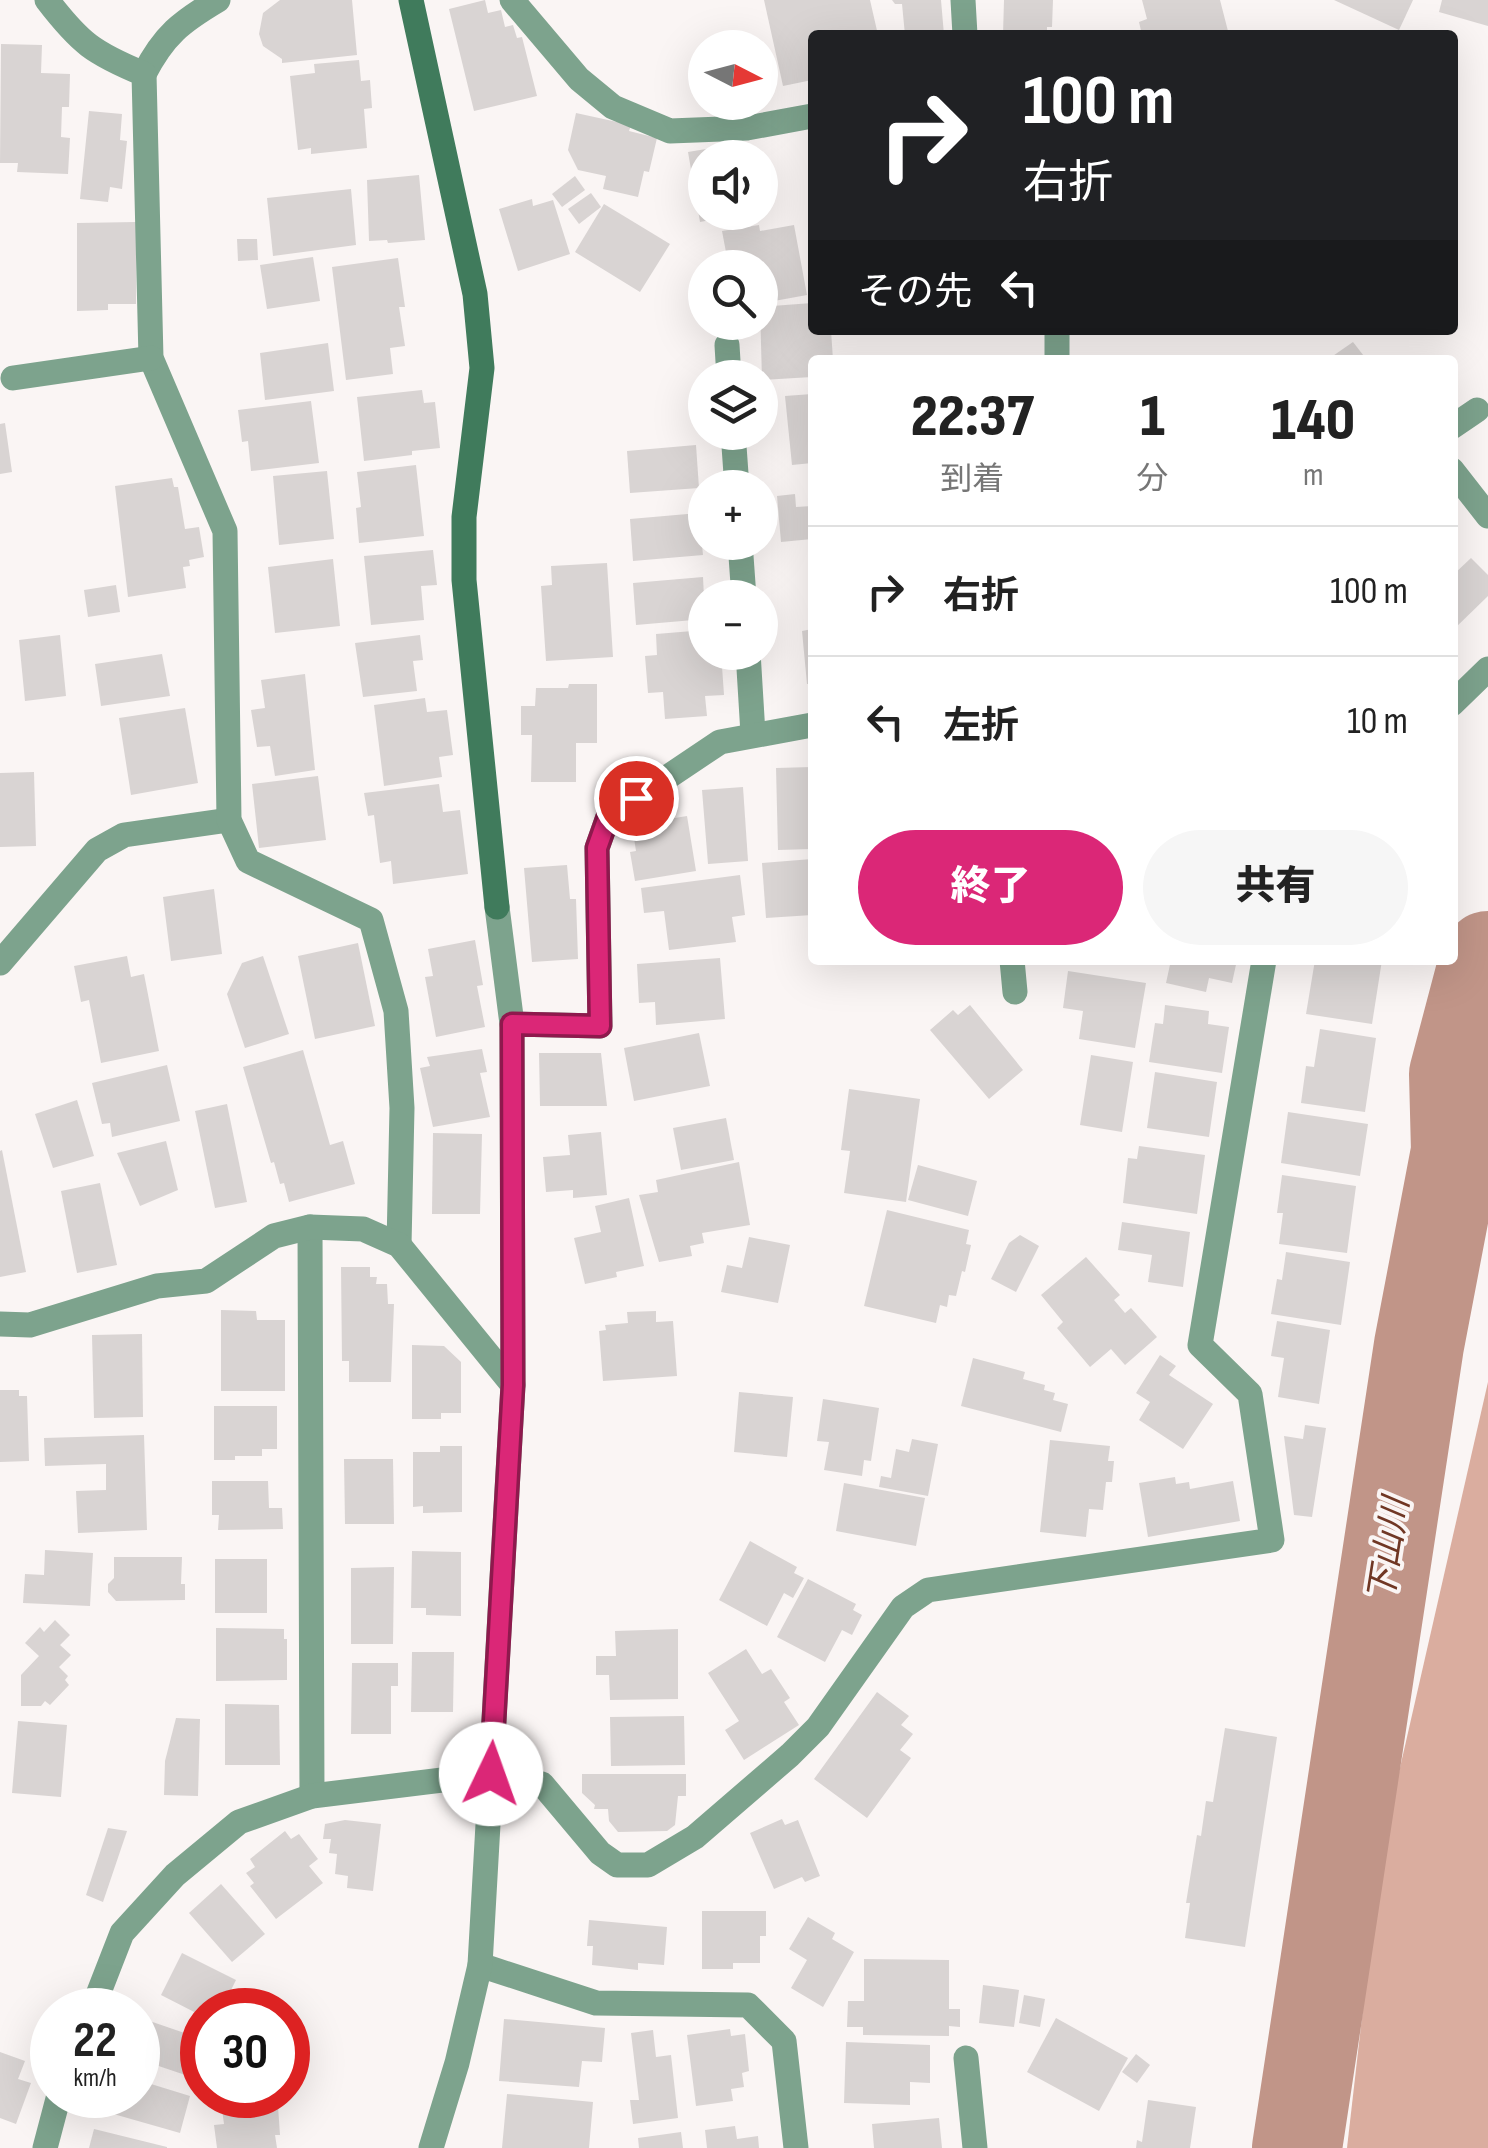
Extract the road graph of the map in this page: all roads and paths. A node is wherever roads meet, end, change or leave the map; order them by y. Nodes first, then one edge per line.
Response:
1 (47, 0) edge
2 (218, 0) edge
3 (411, 0) edge
4 (512, 0) edge
5 (963, 0) edge
6 (965, 30) edge
7 (144, 74) junction
8 (808, 117) edge
9 (727, 345) dead end
10 (151, 358) junction
11 (728, 360) edge
12 (14, 378) dead end
13 (1477, 410) dead end
14 (1458, 423) edge
15 (1458, 478) edge
16 (1488, 516) edge
17 (1488, 669) edge
18 (749, 670) edge
19 (1458, 698) edge
20 (808, 727) edge
21 (753, 734) junction
22 (229, 820) junction
23 (0, 963) edge
24 (1012, 965) edge
25 (1263, 965) edge
26 (1015, 992) dead end
27 (512, 1024) junction
28 (310, 1227) junction
29 (399, 1245) junction
30 (0, 1324) edge
31 (513, 1385) junction
32 (491, 1774) junction
33 (312, 1796) junction
34 (480, 1965) junction
35 (101, 1988) edge
36 (966, 2058) dead end
37 (53, 2118) edge
38 (45, 2148) edge
39 (431, 2148) edge
40 (796, 2148) edge
41 (975, 2148) edge

1 - 7 street
2 - 7 street
3 - 27 street
4 - 8 street
5 - 6 street
7 - 10 street
9 - 11 street
10 - 12 street
10 - 22 street
13 - 14 street
15 - 16 street
17 - 19 street
18 - 21 street
20 - 21 street
21 - 27 street
22 - 23 street
22 - 29 street
24 - 26 street
25 - 32 street
27 - 31 street
28 - 29 street
28 - 30 street
28 - 33 street
29 - 31 street
31 - 32 street
32 - 33 street
32 - 34 street
33 - 35 street
34 - 39 street
34 - 40 street
36 - 41 street
37 - 38 street

